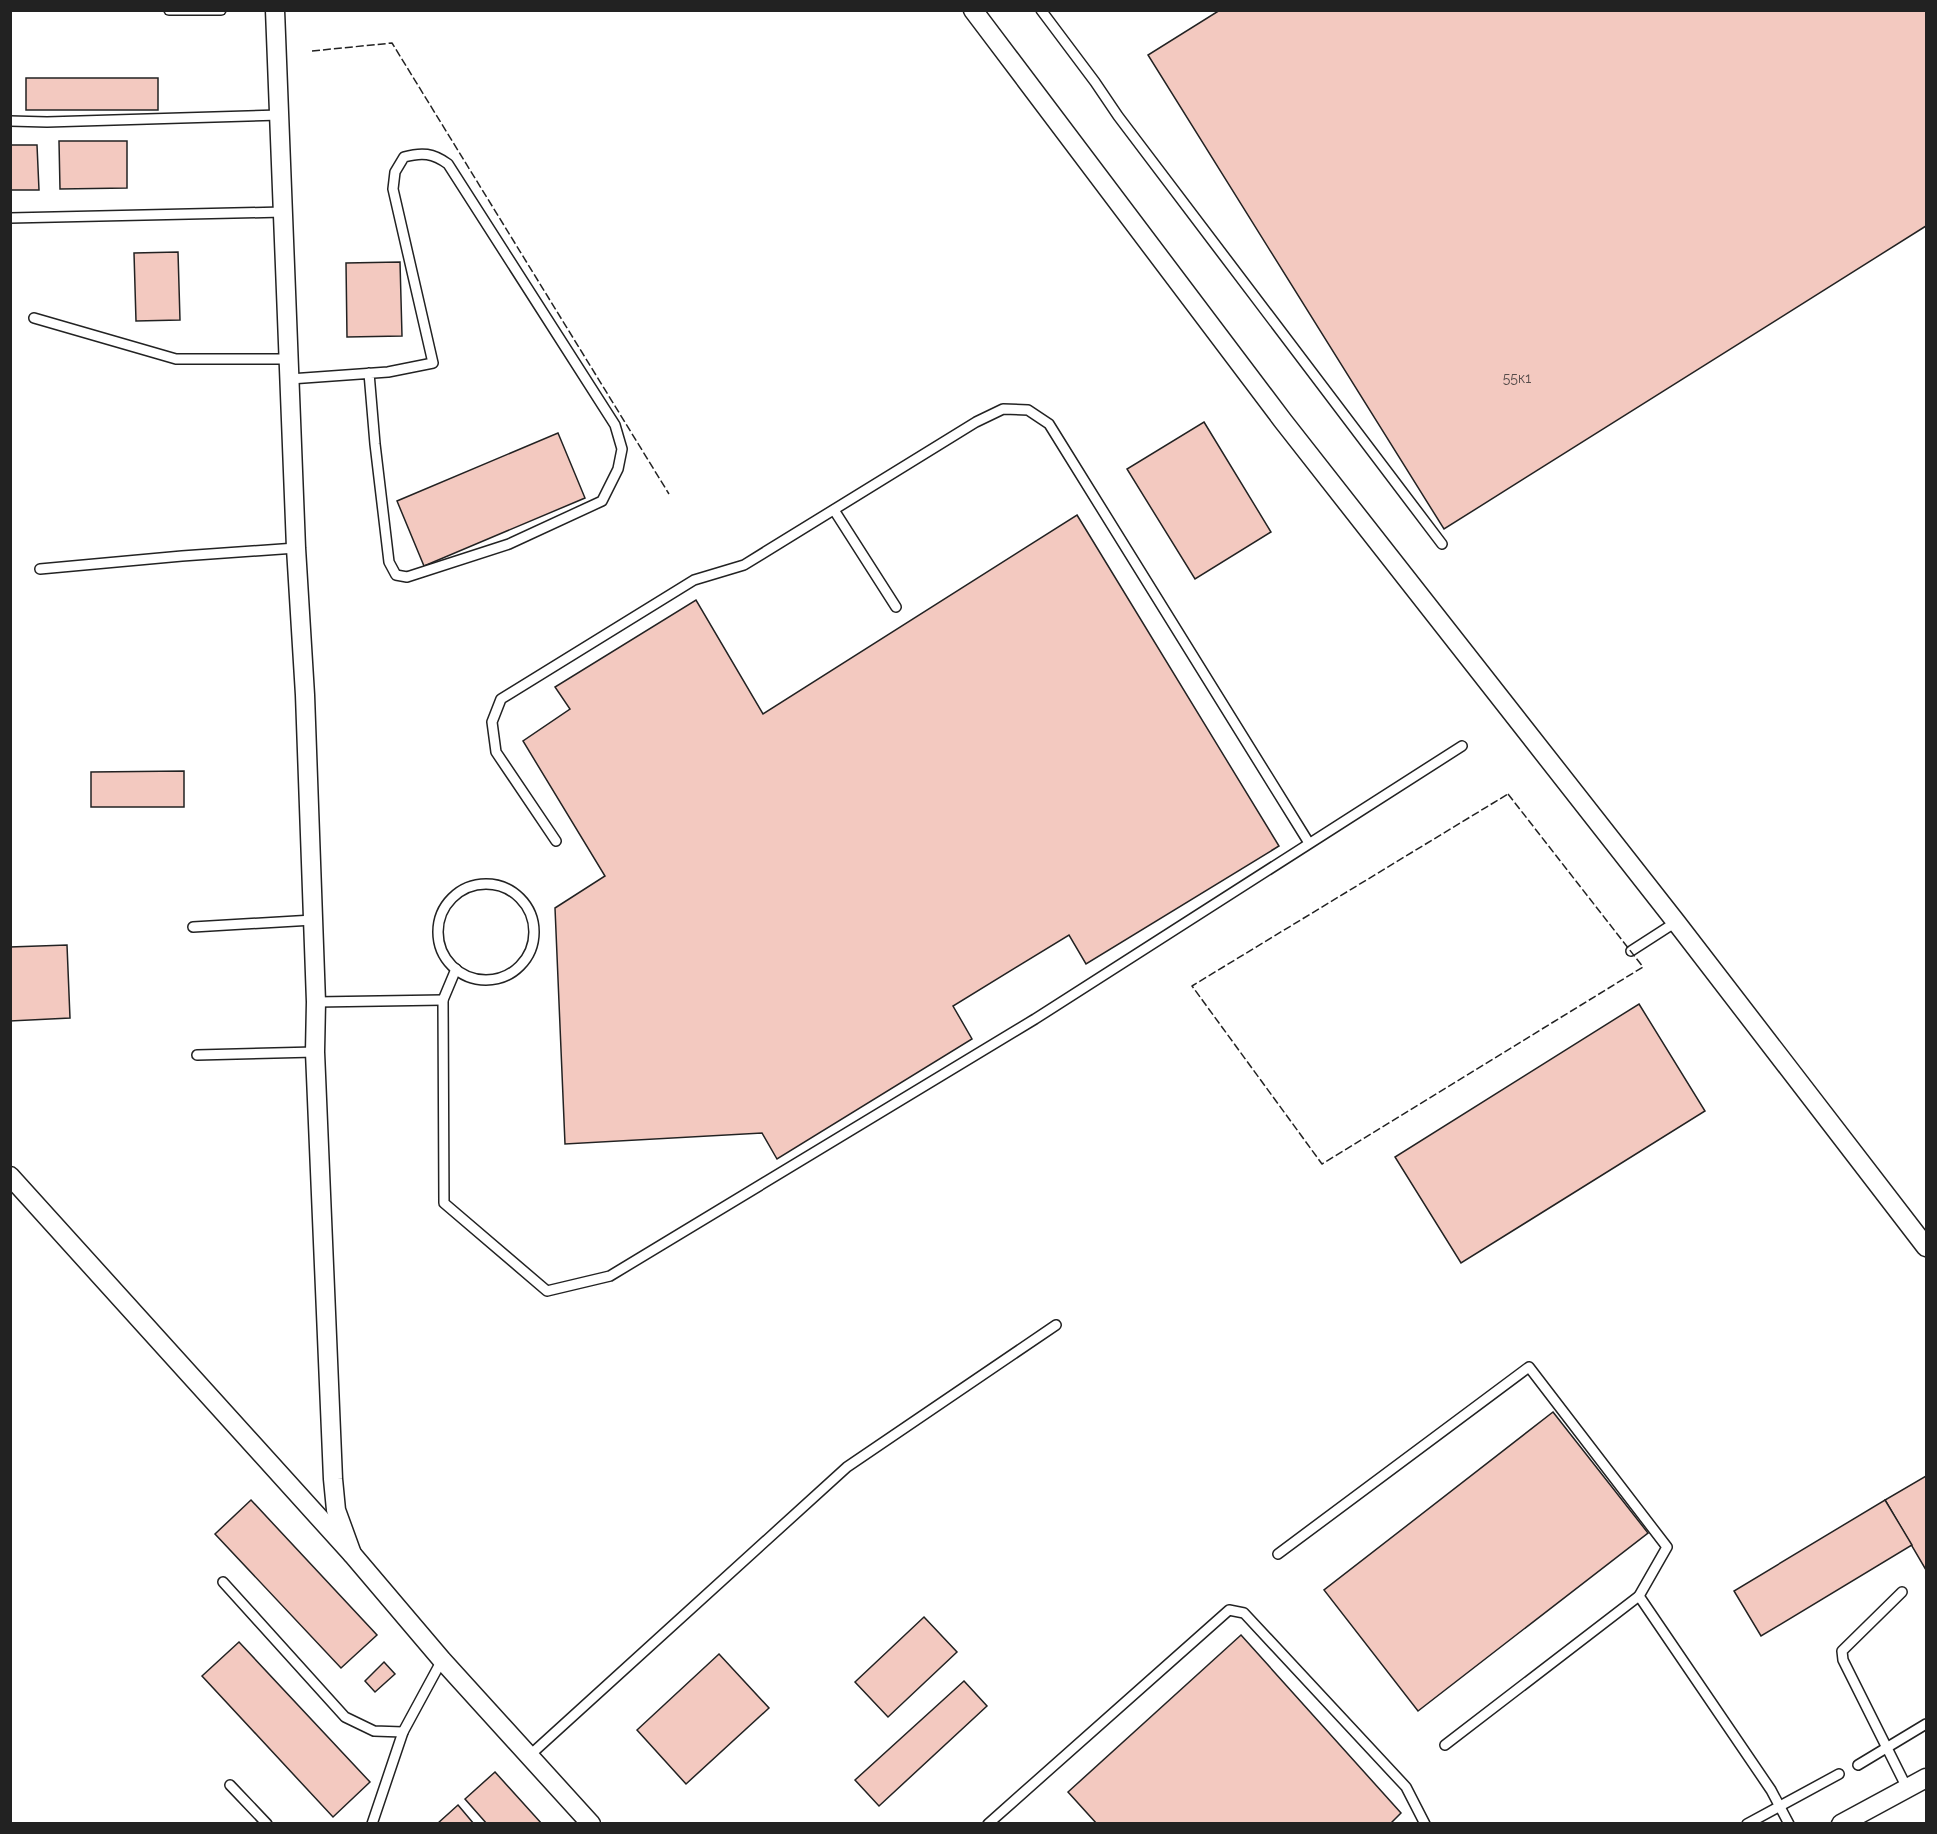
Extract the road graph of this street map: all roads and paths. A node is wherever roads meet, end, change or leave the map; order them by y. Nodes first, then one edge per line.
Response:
1 (169, 10) edge
2 (221, 10) edge
3 (275, 10) edge
4 (973, 10) edge
5 (1041, 10) edge
6 (280, 115) junction
7 (10, 121) edge
8 (283, 212) junction
9 (10, 218) edge
10 (34, 318) dead end
11 (289, 359) junction
12 (369, 373) junction
13 (290, 379) junction
14 (834, 510) junction
15 (1442, 544) dead end
16 (296, 548) junction
17 (40, 569) dead end
18 (896, 607) dead end
19 (1462, 746) dead end
20 (556, 841) dead end
21 (1309, 843) junction
22 (313, 920) junction
23 (1676, 922) junction
24 (193, 927) dead end
25 (1631, 951) dead end
26 (456, 969) junction
27 (443, 1000) junction
28 (316, 1002) junction
29 (315, 1052) junction
30 (196, 1054) dead end
31 (10, 1176) edge
32 (1926, 1247) edge
33 (1056, 1325) dead end
34 (352, 1554) junction
35 (1278, 1554) dead end
36 (223, 1582) dead end
37 (1902, 1592) dead end
38 (1639, 1596) junction
39 (442, 1660) junction
40 (1926, 1724) edge
41 (403, 1732) junction
42 (1445, 1745) dead end
43 (1888, 1748) junction
44 (529, 1756) junction
45 (1858, 1766) dead end
46 (1839, 1774) dead end
47 (1926, 1778) edge
48 (230, 1785) dead end
49 (1908, 1788) junction
50 (1780, 1806) junction
51 (267, 1824) edge
52 (372, 1824) edge
53 (591, 1824) edge
54 (988, 1824) edge
55 (1425, 1824) edge
56 (1747, 1824) edge
57 (1789, 1824) edge
58 (1841, 1824) edge

1 - 2 lane
3 - 6 street
4 - 23 street
5 - 15 lane
6 - 7 lane
6 - 8 street
8 - 9 lane
8 - 11 street
10 - 11 lane
11 - 13 street
12 - 12 lane
12 - 13 lane
13 - 16 street
14 - 18 lane
14 - 20 lane
14 - 21 lane
16 - 17 lane
16 - 22 street
19 - 21 lane
21 - 27 lane
22 - 24 lane
22 - 28 street
23 - 25 lane
23 - 32 street
26 - 26 lane
26 - 27 lane
27 - 28 lane
28 - 29 street
29 - 30 lane
29 - 34 street
31 - 34 street
33 - 44 lane
34 - 39 street
35 - 38 lane
36 - 41 lane
37 - 43 lane
38 - 42 lane
38 - 50 lane
39 - 41 lane
39 - 44 street
40 - 43 lane
41 - 52 lane
43 - 45 lane
43 - 49 lane
44 - 53 street
46 - 50 lane
47 - 49 street
48 - 51 lane
49 - 58 street
50 - 56 lane
50 - 57 lane
54 - 55 lane

